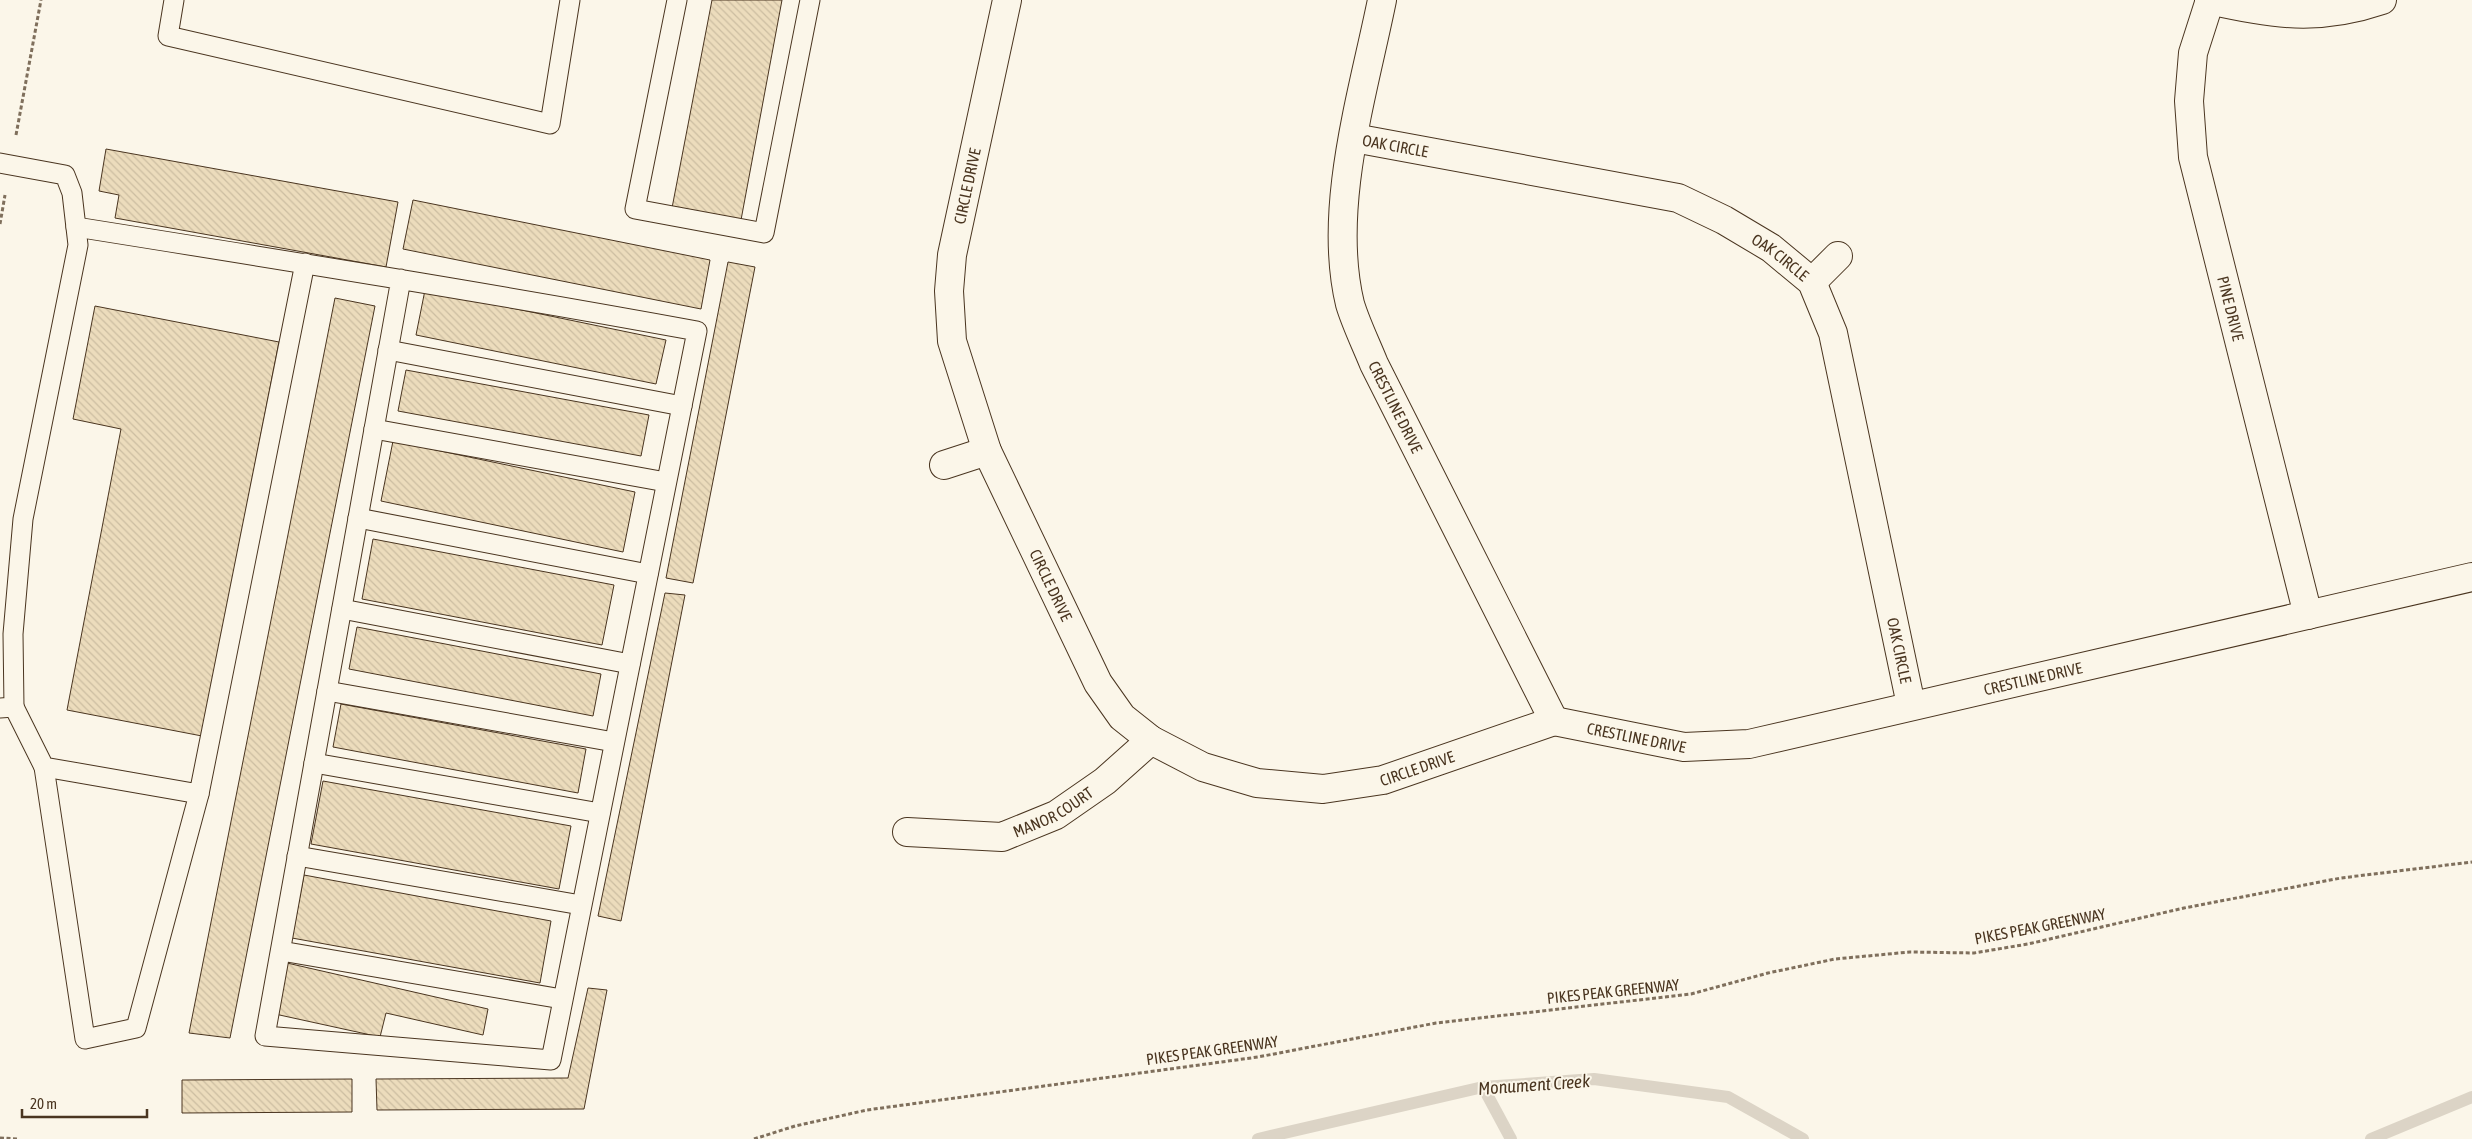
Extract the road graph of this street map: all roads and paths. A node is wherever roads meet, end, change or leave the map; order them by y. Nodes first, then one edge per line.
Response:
1 (41, 0) edge
2 (174, 0) edge
3 (570, 0) edge
4 (677, 0) edge
5 (810, 0) edge
6 (1007, 0) edge
7 (1382, 0) edge
8 (2210, 0) edge
9 (2382, 0) edge
10 (1354, 138) junction
11 (5, 164) edge
12 (0, 224) edge
13 (76, 227) junction
14 (1838, 256) dead end
15 (305, 263) junction
16 (401, 279) junction
17 (1812, 282) junction
18 (388, 350) junction
19 (682, 406) junction
20 (374, 429) junction
21 (987, 451) junction
22 (944, 465) dead end
23 (666, 482) junction
24 (358, 518) junction
25 (648, 574) junction
26 (2472, 577) edge
27 (342, 609) junction
28 (2308, 615) junction
29 (630, 664) junction
30 (327, 691) junction
31 (1911, 705) junction
32 (7, 708) edge
33 (1554, 720) junction
34 (1151, 740) junction
35 (614, 742) junction
36 (314, 763) junction
37 (44, 766) junction
38 (199, 794) junction
39 (600, 813) junction
40 (907, 832) dead end
41 (298, 856) junction
42 (2472, 862) edge
43 (581, 905) junction
44 (280, 951) junction
45 (562, 999) junction
46 (0, 1138) edge
47 (19, 1139) edge
48 (754, 1139) edge

1 - 11 path
2 - 3 lane
4 - 5 lane
6 - 21 street, CIRCLE DRIVE
7 - 10 street, CRESTLINE DRIVE
8 - 9 street
8 - 28 street, PINE DRIVE
10 - 17 street, OAK CIRCLE
10 - 33 street, CRESTLINE DRIVE
11 - 12 path
11 - 13 lane
13 - 15 lane
13 - 32 lane
14 - 17 street
15 - 16 lane
15 - 38 lane
16 - 18 lane
16 - 19 lane
17 - 31 street, OAK CIRCLE
18 - 19 lane
18 - 20 lane
19 - 23 lane
20 - 23 lane
20 - 24 lane
21 - 22 street
21 - 34 street, CIRCLE DRIVE
23 - 25 lane
24 - 25 lane
24 - 27 lane
25 - 29 lane
26 - 28 street, CRESTLINE DRIVE
27 - 29 lane
27 - 30 lane
28 - 31 street, CRESTLINE DRIVE
29 - 35 lane
30 - 35 lane
30 - 36 lane
31 - 33 street, CRESTLINE DRIVE
32 - 37 lane
33 - 34 street, CIRCLE DRIVE
34 - 40 street, MANOR COURT
35 - 39 lane
36 - 39 lane
36 - 41 lane
37 - 38 lane
37 - 38 lane
39 - 43 lane
41 - 43 lane
41 - 44 lane
42 - 48 path, PIKES PEAK GREENWAY
43 - 45 lane
44 - 45 lane
44 - 45 lane
46 - 47 path

